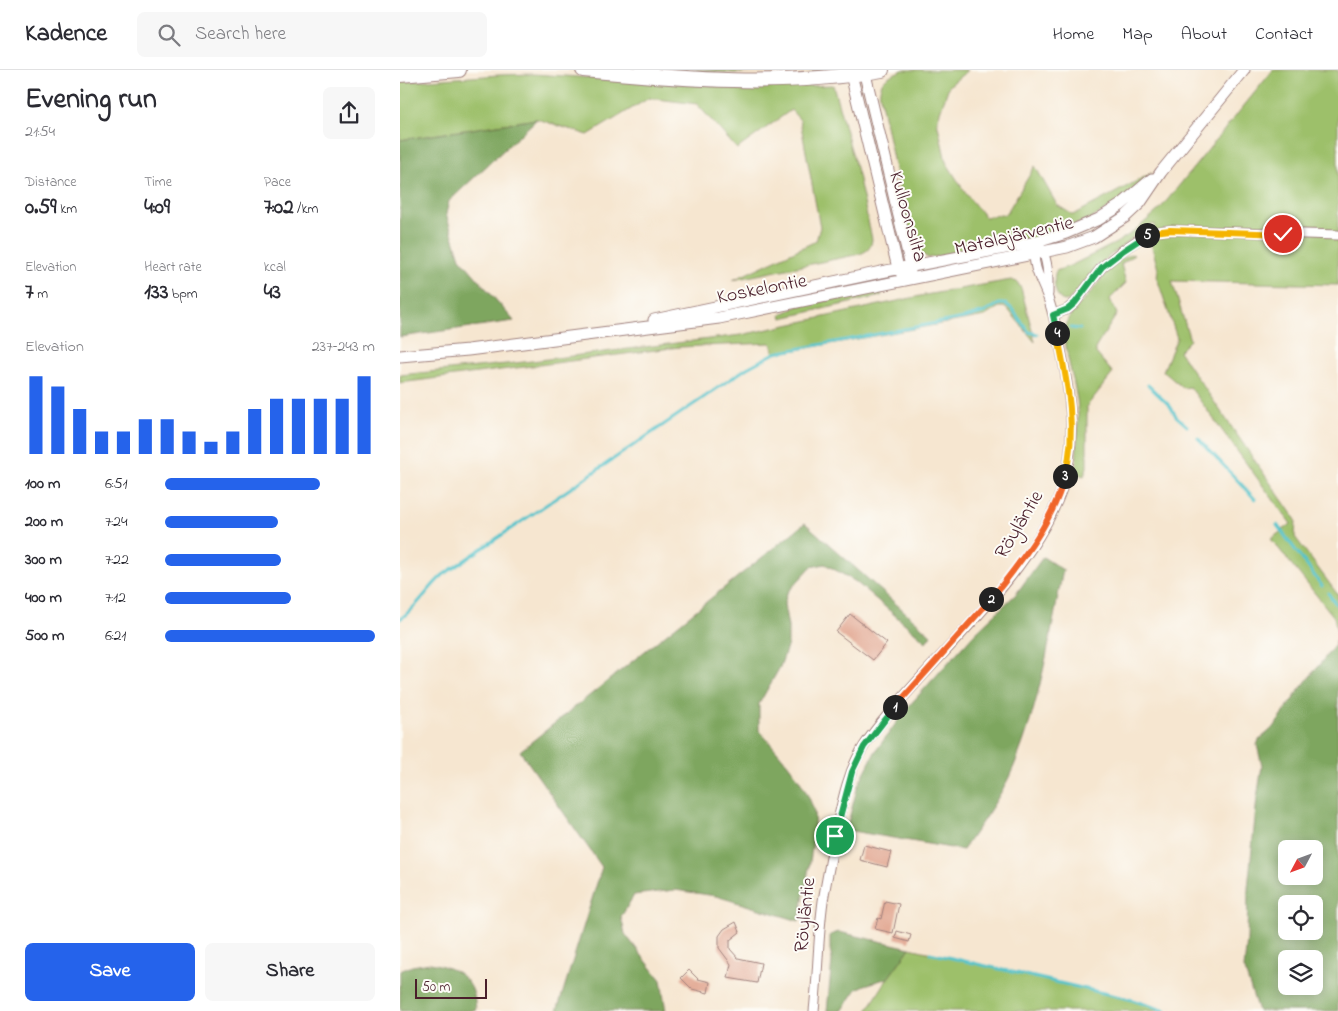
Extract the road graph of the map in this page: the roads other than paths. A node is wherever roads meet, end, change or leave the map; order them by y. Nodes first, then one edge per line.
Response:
1 (459, 70) edge
2 (583, 70) edge
3 (882, 70) edge
4 (1244, 70) edge
5 (858, 72) edge
6 (400, 75) edge
7 (1161, 172) junction
8 (1338, 235) edge
9 (1037, 242) junction
10 (1039, 254) junction
11 (911, 266) junction
12 (898, 268) junction
13 (907, 280) junction
14 (1053, 315) junction
15 (624, 329) junction
16 (400, 356) edge
17 (814, 1011) edge

1 - 6 highway
2 - 5 highway
3 - 5 highway
4 - 7 main road, Matalajärventie
5 - 11 main road, Kulloonsilta
5 - 12 main road, Kulloonsilta
7 - 9 main road, Matalajärventie
7 - 10 main road, Matalajärventie
8 - 14 street
9 - 10 street, Röyläntie
9 - 11 main road, Matalajärventie
10 - 13 main road, Matalajärventie
10 - 14 street, Röyläntie
11 - 12 main road, Matalajärventie
11 - 13 main road, Kulloonsilta
12 - 13 main road, Kulloonsilta
12 - 15 main road, Koskelontie
13 - 15 main road, Koskelontie
14 - 17 street, Röyläntie
15 - 16 main road, Koskelontie

